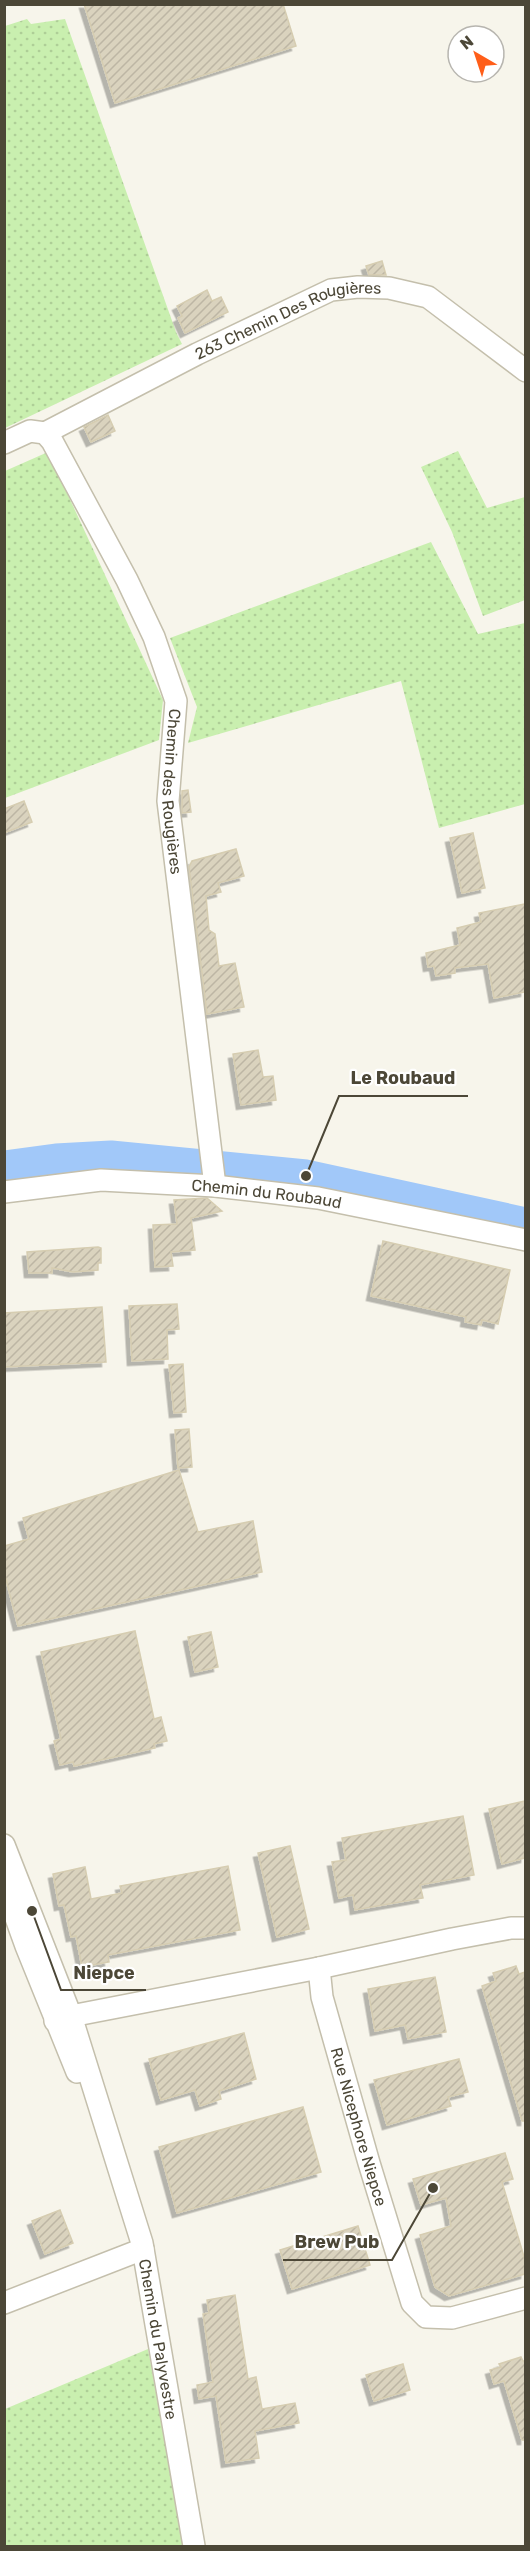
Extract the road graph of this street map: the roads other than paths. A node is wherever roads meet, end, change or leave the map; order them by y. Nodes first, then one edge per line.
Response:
1 (525, 370) edge
2 (45, 433) junction
3 (4, 443) edge
4 (214, 1181) junction
5 (4, 1192) edge
6 (525, 1240) edge
7 (4, 1845) edge
8 (4, 1885) edge
9 (525, 1928) edge
10 (319, 1968) junction
11 (63, 2019) junction
12 (143, 2249) junction
13 (525, 2298) edge
14 (4, 2303) edge
15 (194, 2547) edge

1 - 2 street, 263 Chemin Des Rougières
2 - 3 street
2 - 4 street, Chemin des Rougières
4 - 5 street, Chemin du Roubaud
4 - 6 street, Chemin du Roubaud
7 - 11 street, Chemin du Palyvestre
8 - 11 street, Chemin du Palyvestre
9 - 10 street
10 - 11 street
10 - 13 street, Rue Nicephore Niepce
11 - 12 street, Chemin du Palyvestre
12 - 14 street
12 - 15 street, Chemin du Palyvestre

